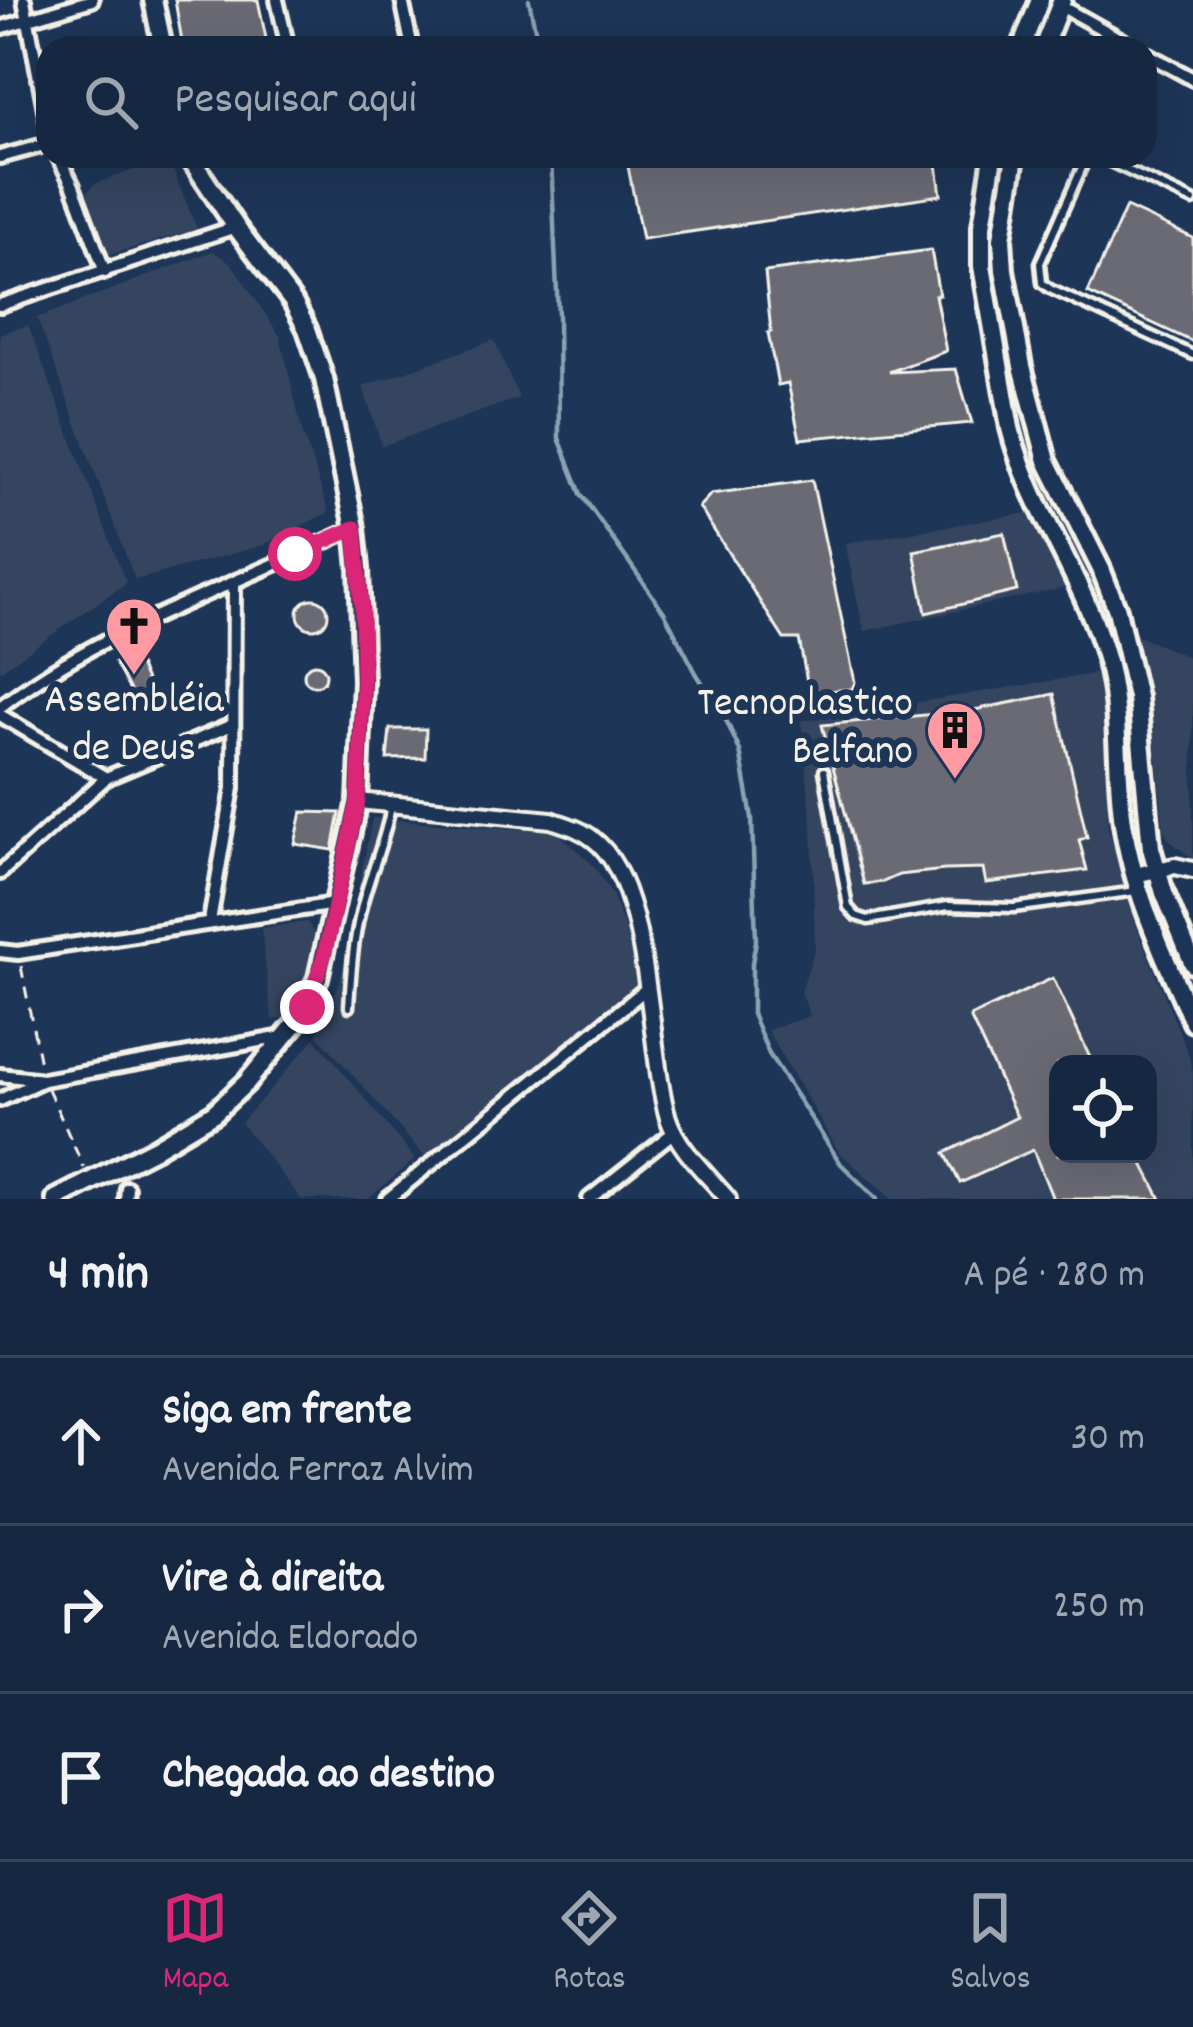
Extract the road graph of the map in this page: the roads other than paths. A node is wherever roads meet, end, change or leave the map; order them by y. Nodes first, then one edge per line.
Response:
1 (24, 0) edge
2 (92, 0) edge
3 (153, 0) edge
4 (277, 0) edge
5 (402, 0) edge
6 (1040, 0) edge
7 (1060, 3) edge
8 (28, 19) junction
9 (0, 28) edge
10 (160, 36) edge
11 (285, 36) edge
12 (410, 36) edge
13 (1026, 36) edge
14 (1047, 36) edge
15 (1116, 36) edge
16 (1157, 60) edge
17 (36, 61) edge
18 (1193, 79) edge
19 (36, 147) edge
20 (0, 157) edge
21 (64, 168) edge
22 (197, 168) edge
23 (991, 168) edge
24 (1013, 168) edge
25 (1082, 168) edge
26 (1123, 168) edge
27 (1193, 201) edge
28 (236, 227) junction
29 (105, 272) junction
30 (0, 305) edge
31 (1193, 355) edge
32 (355, 528) junction
33 (234, 582) junction
34 (0, 711) edge
35 (232, 725) junction
36 (824, 771) dead end
37 (106, 778) junction
38 (358, 801) junction
39 (392, 804) junction
40 (1156, 869) junction
41 (1193, 870) edge
42 (0, 873) edge
43 (1137, 883) junction
44 (335, 904) junction
45 (210, 921) junction
46 (0, 951) edge
47 (1193, 964) edge
48 (646, 989) junction
49 (350, 1007) dead end
50 (1193, 1022) edge
51 (286, 1036) junction
52 (0, 1075) edge
53 (44, 1080) junction
54 (0, 1100) edge
55 (674, 1132) junction
56 (56, 1199) edge
57 (388, 1199) edge
58 (589, 1199) edge
59 (728, 1199) edge

1 - 8 street
2 - 8 street
3 - 10 main road
4 - 11 street
5 - 12 street
6 - 13 main road
7 - 14 main road
7 - 15 street
8 - 9 street
8 - 17 street
16 - 18 street
19 - 20 street
21 - 29 street
22 - 28 main road
23 - 43 main road
24 - 40 main road
25 - 31 lane
26 - 27 lane
28 - 29 street
28 - 32 main road
29 - 30 street
32 - 33 street
32 - 38 main road
33 - 34 street
33 - 35 street
34 - 37 street
35 - 37 street
35 - 45 street
36 - 43 lane
37 - 42 street
38 - 39 street
38 - 44 main road
39 - 48 street
39 - 49 lane
40 - 41 street
40 - 43 street
40 - 47 main road
43 - 50 main road
44 - 45 street
44 - 51 main road
45 - 46 street
48 - 55 street
48 - 57 street
51 - 53 street
51 - 56 main road
52 - 53 street
53 - 54 street
55 - 58 street
55 - 59 street

